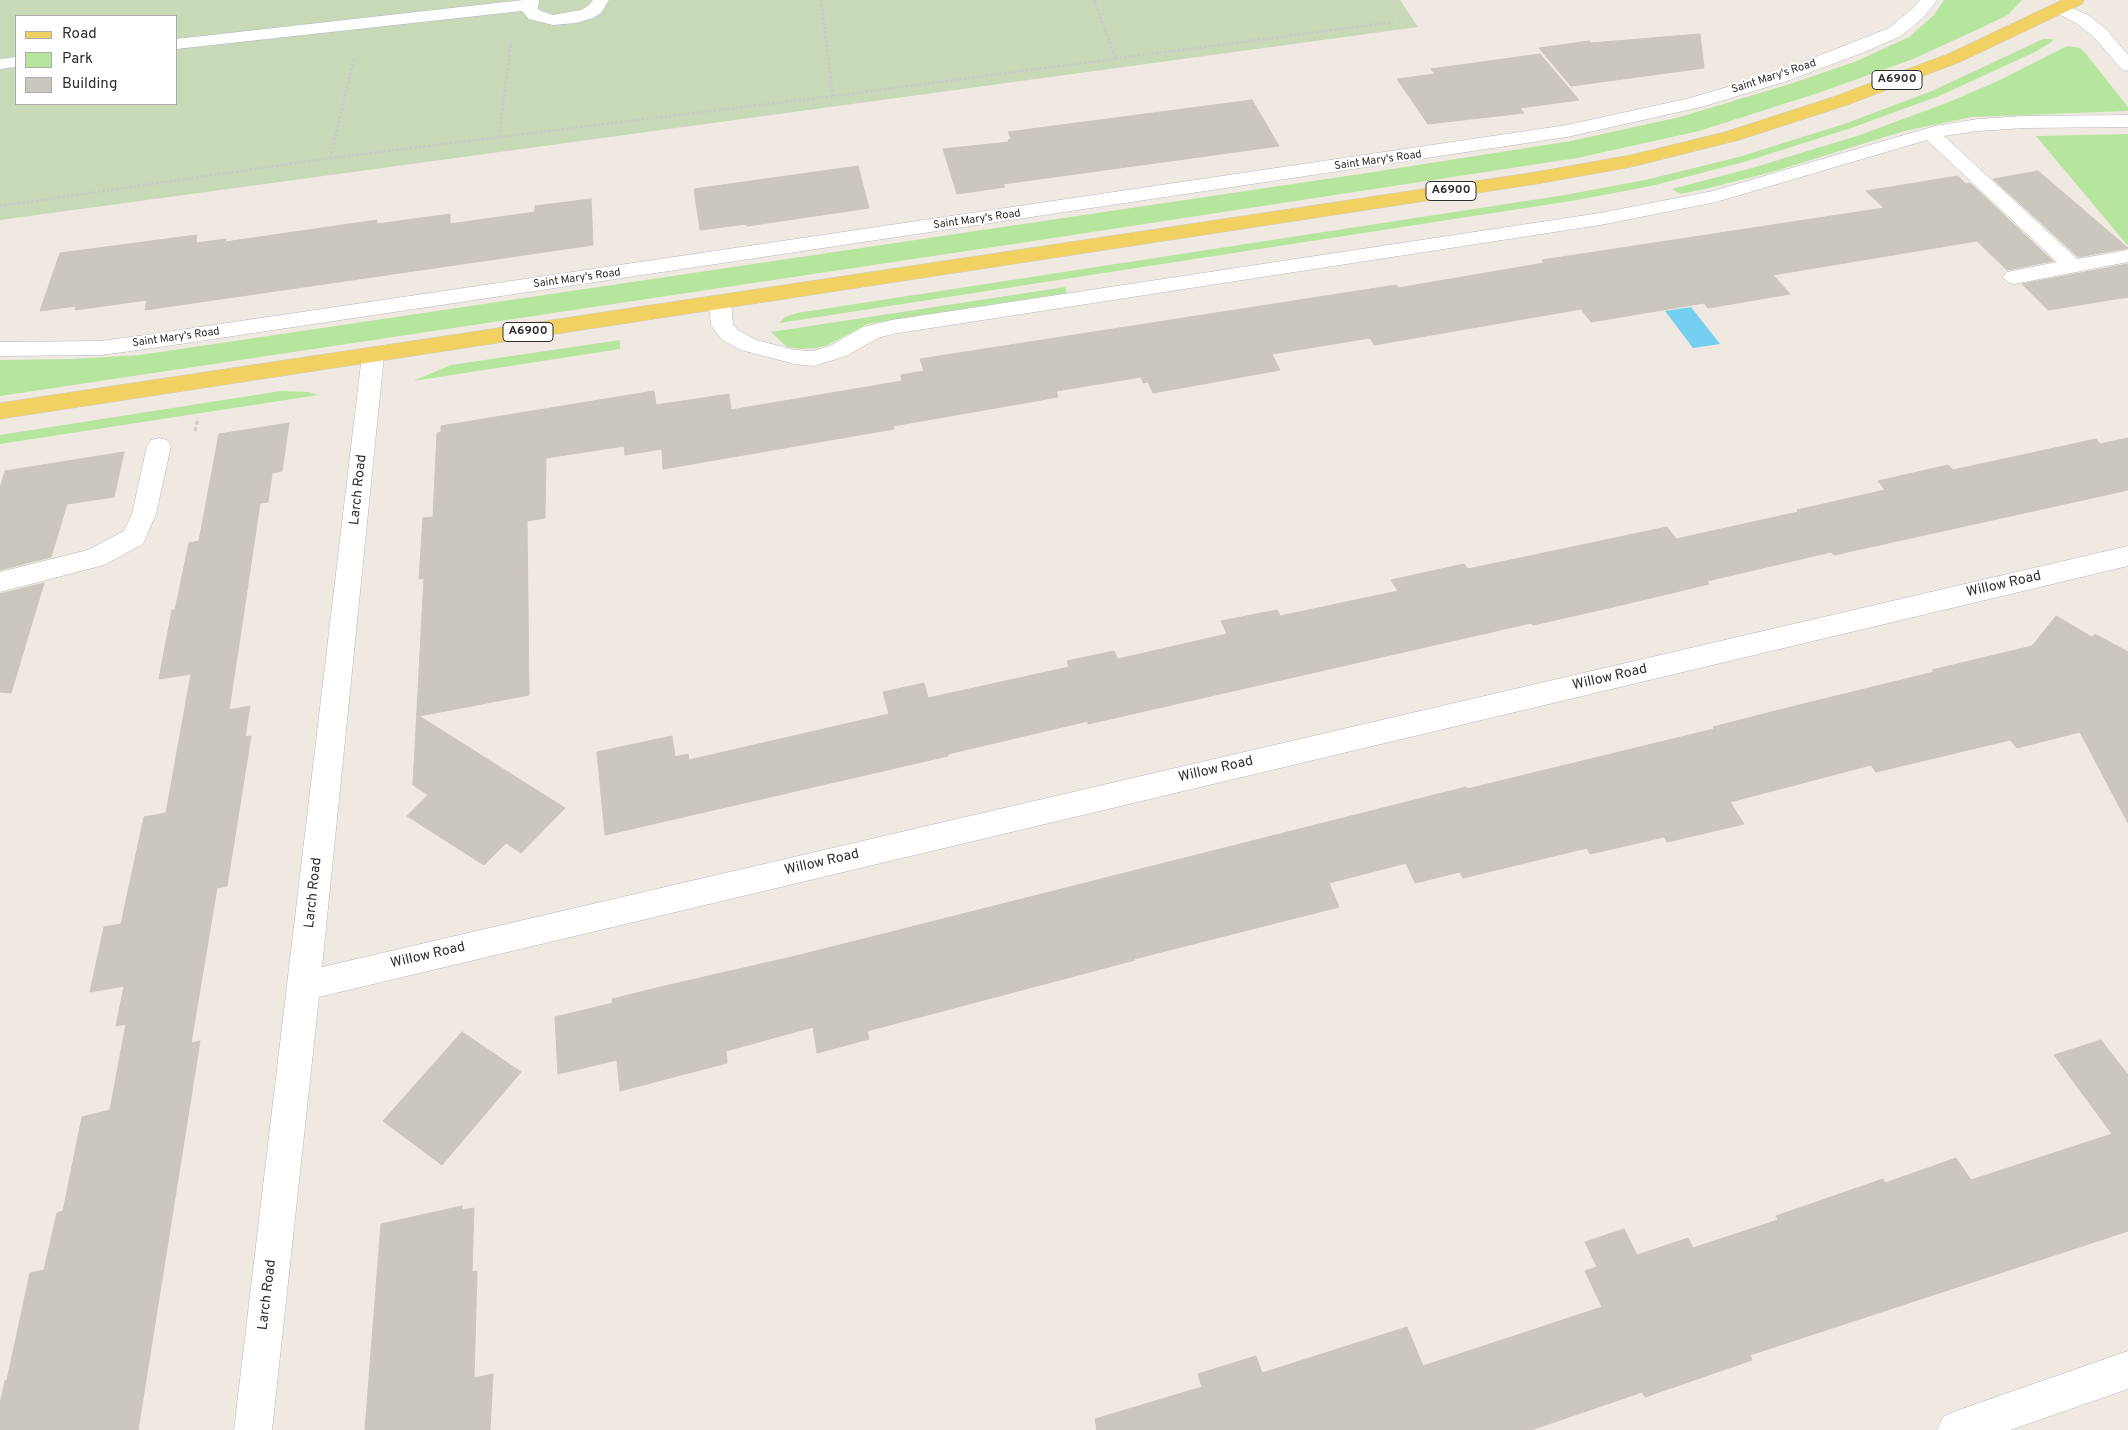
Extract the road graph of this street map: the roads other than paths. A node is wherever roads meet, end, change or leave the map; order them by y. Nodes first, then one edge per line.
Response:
1 (601, 0) edge
2 (1929, 0) edge
3 (523, 3) edge
4 (2069, 4) edge
5 (178, 44) edge
6 (15, 62) edge
7 (0, 64) edge
8 (2128, 66) edge
9 (2128, 121) edge
10 (1931, 134) junction
11 (2126, 256) dead end
12 (2073, 266) junction
13 (2014, 277) dead end
14 (720, 303) junction
15 (0, 349) edge
16 (373, 355) junction
17 (0, 411) edge
18 (159, 446) dead end
19 (2128, 556) edge
20 (0, 582) edge
21 (304, 986) junction
22 (2128, 1370) edge
23 (253, 1430) edge
24 (1956, 1430) edge

1 - 3 street
2 - 15 street, Saint Mary's Road
3 - 5 street
4 - 8 street
4 - 14 main road, A6900
6 - 7 street
9 - 10 street
10 - 12 street
10 - 14 street
11 - 12 street
12 - 13 street
14 - 16 main road, A6900
16 - 17 main road, A6900
16 - 21 street, Larch Road
18 - 20 street
19 - 21 street, Willow Road
21 - 23 street, Larch Road
22 - 24 street

